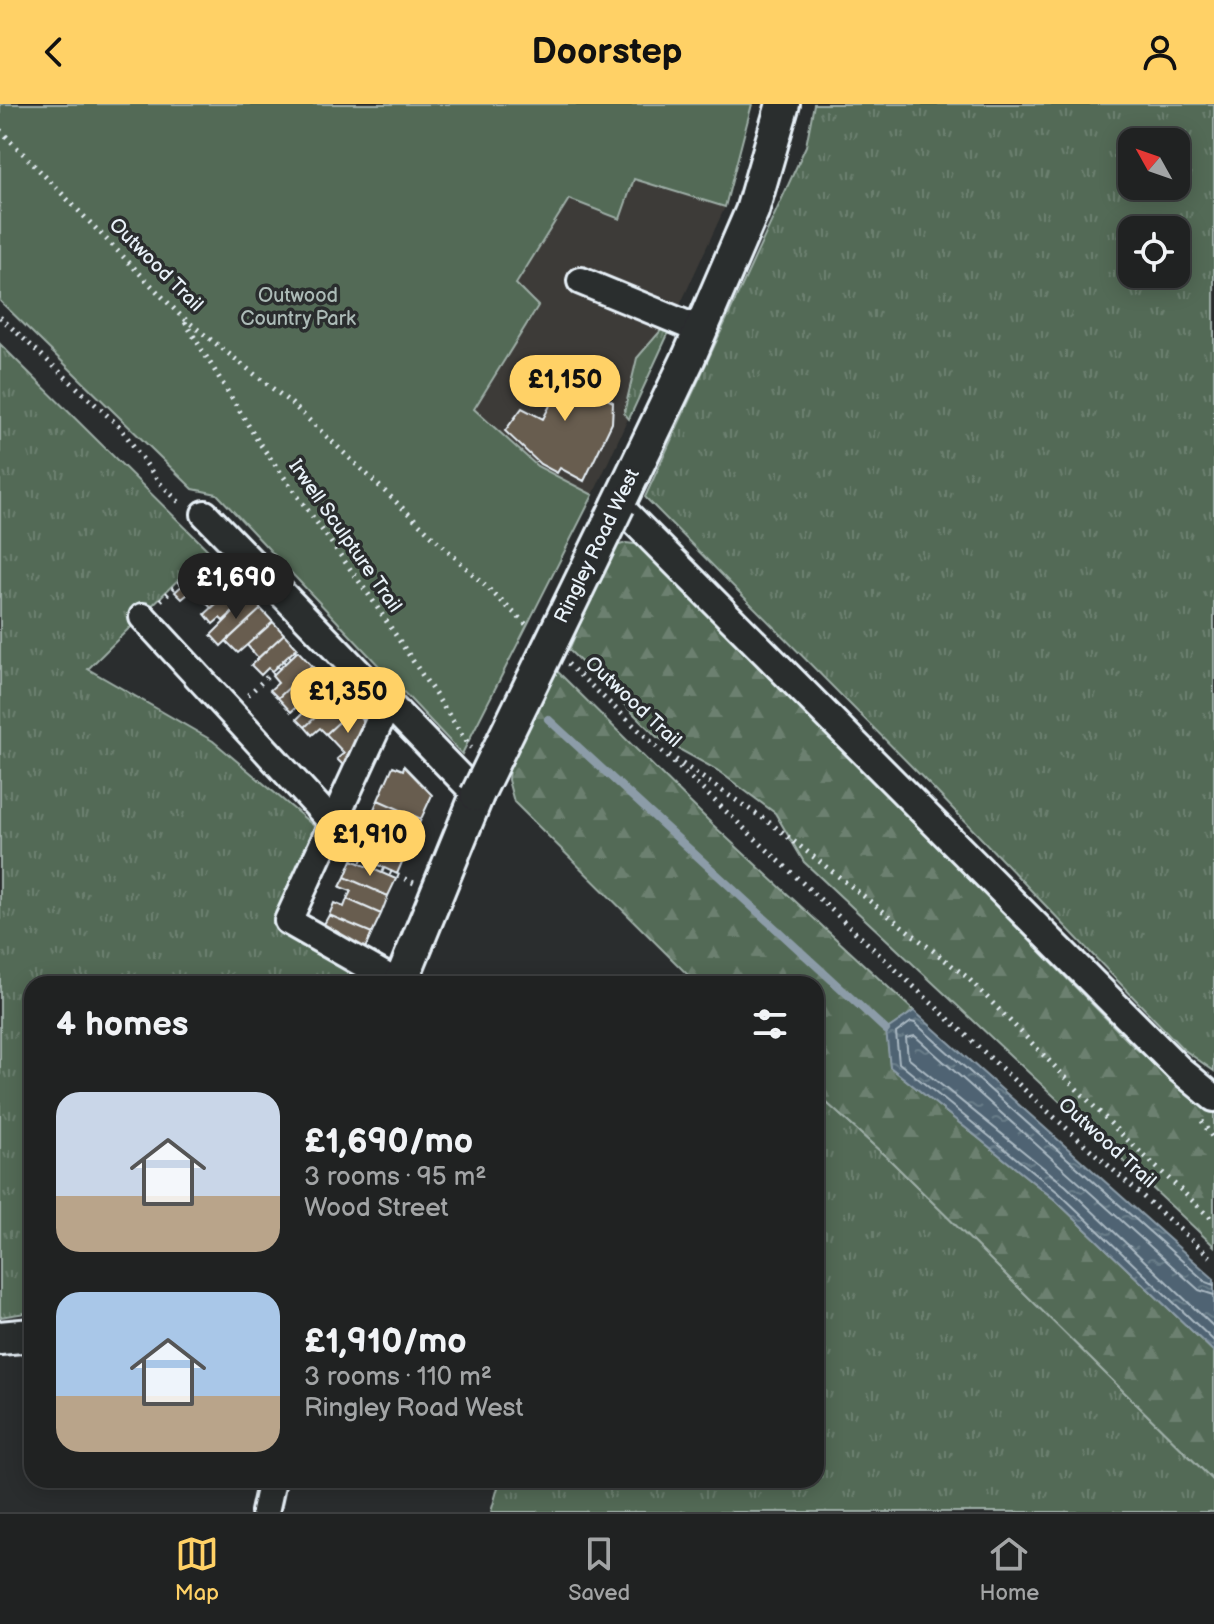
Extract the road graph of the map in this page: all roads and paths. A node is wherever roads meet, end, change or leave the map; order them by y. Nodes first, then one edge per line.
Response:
1 (783, 104) edge
2 (0, 130) edge
3 (581, 281) dead end
4 (181, 316) junction
5 (0, 317) edge
6 (700, 330) junction
7 (618, 505) junction
8 (205, 514) joint
9 (228, 538) junction
10 (143, 617) joint
11 (529, 627) dead end
12 (317, 630) junction
13 (564, 659) dead end
14 (388, 703) junction
15 (230, 712) junction
16 (654, 745) junction
17 (482, 784) junction
18 (328, 833) junction
19 (437, 894) junction
20 (385, 976) edge
21 (402, 976) edge
22 (1214, 1098) edge
23 (1214, 1221) edge
24 (1214, 1260) edge
25 (24, 1336) edge
26 (0, 1338) edge
27 (270, 1488) edge
28 (265, 1512) edge

1 - 6 main road, Ringley Road West
2 - 4 path, Outwood Trail
3 - 6 street
4 - 11 path, Outwood Trail
4 - 17 path, Irwell Sculpture Trail
5 - 8 path
6 - 7 main road, Ringley Road West
7 - 17 main road, Ringley Road West, bridge
7 - 22 street
8 - 9 street
9 - 10 path
9 - 12 street
10 - 15 street
12 - 14 street
12 - 15 path
13 - 16 path, Outwood Trail
14 - 17 street
14 - 18 street
15 - 18 street
16 - 23 path
16 - 24 path, Outwood Trail
17 - 19 main road, Ringley Road West
18 - 19 path
18 - 20 street
19 - 21 main road, Ringley Road West
25 - 26 main road
27 - 28 street

